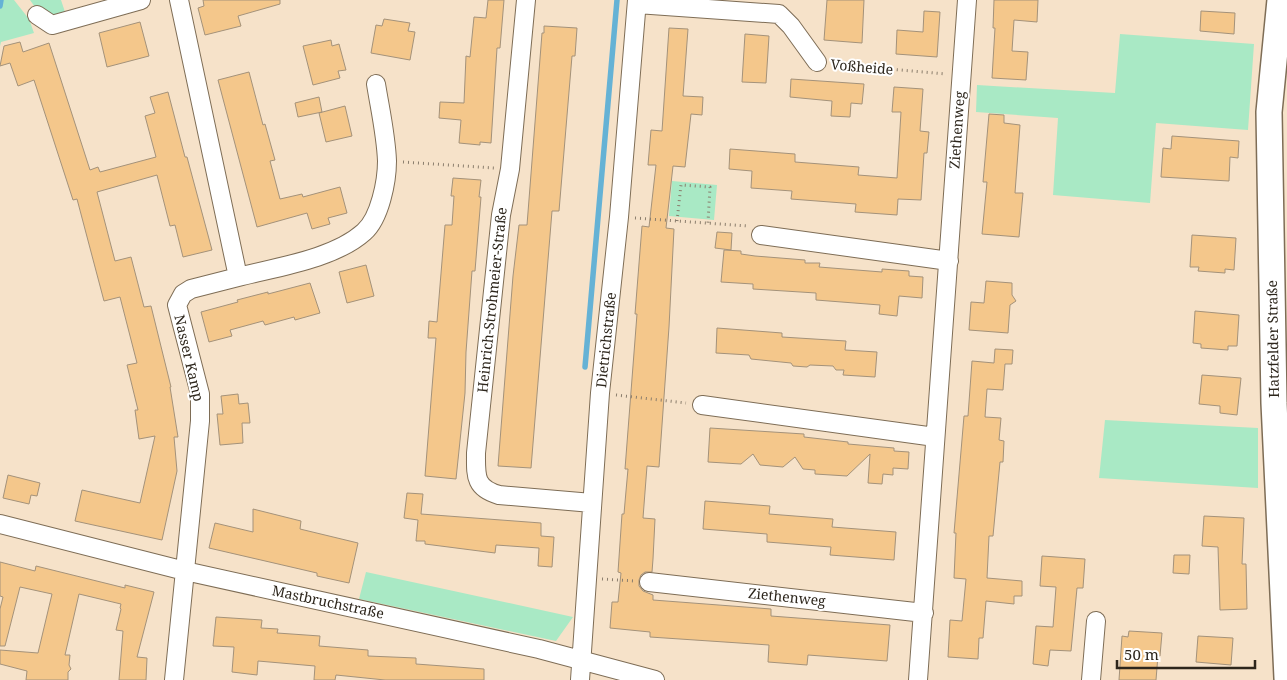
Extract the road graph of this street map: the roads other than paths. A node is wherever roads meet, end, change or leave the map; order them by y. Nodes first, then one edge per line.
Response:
1 (141, 0) edge
2 (179, 0) edge
3 (526, 0) edge
4 (967, 0) edge
5 (637, 2) edge
6 (37, 15) dead end
7 (1281, 16) edge
8 (817, 62) road end
9 (376, 84) dead end
10 (761, 234) road end
11 (949, 261) junction
12 (238, 277) junction
13 (702, 405) road end
14 (935, 438) junction
15 (592, 503) junction
16 (0, 524) edge
17 (185, 571) junction
18 (649, 582) road end
19 (924, 613) junction
20 (1096, 621) dead end
21 (582, 661) junction
22 (1287, 678) edge
23 (174, 680) edge
24 (580, 680) edge
25 (655, 680) edge
26 (918, 680) edge
27 (1091, 680) edge

1 - 6 street
2 - 12 street
3 - 15 street, Heinrich-Strohmeier-Straße
4 - 11 street, Ziethenweg
5 - 8 street, Voßheide
5 - 15 street, Dietrichstraße
7 - 22 street, Hatzfelder Straße
9 - 12 street, Nasser Kamp
10 - 11 street
11 - 14 street, Ziethenweg
12 - 17 street, Nasser Kamp
13 - 14 street
14 - 19 street, Ziethenweg
15 - 21 street, Dietrichstraße
16 - 17 street, Mastbruchstraße
17 - 21 street, Mastbruchstraße
17 - 23 street
18 - 19 street, Ziethenweg
19 - 26 street, Ziethenweg
20 - 27 street
21 - 24 street, Dietrichstraße
21 - 25 street, Mastbruchstraße

